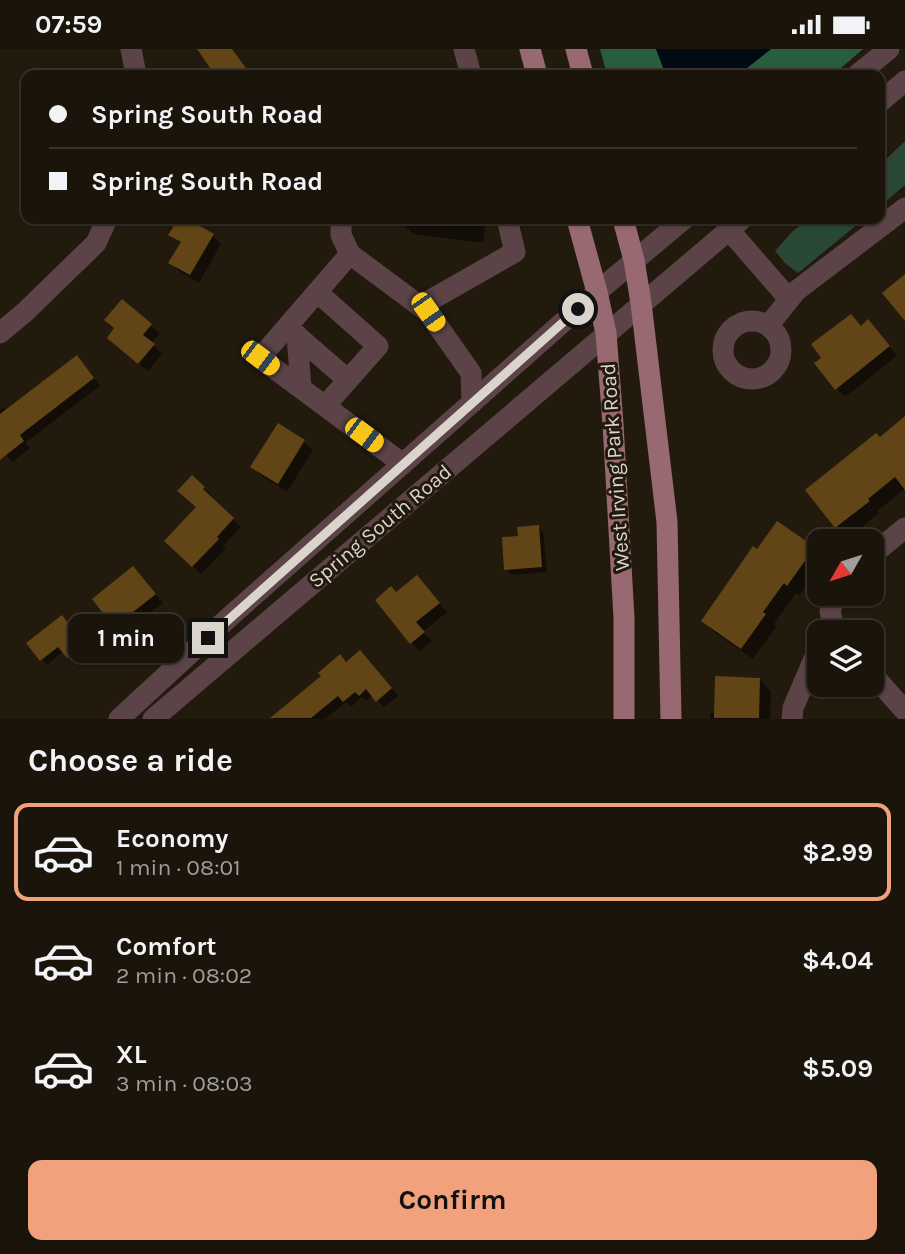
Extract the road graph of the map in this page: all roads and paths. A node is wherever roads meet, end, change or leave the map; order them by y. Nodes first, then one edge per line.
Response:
1 (131, 49) edge
2 (464, 49) edge
3 (530, 49) edge
4 (576, 49) edge
5 (889, 49) edge
6 (135, 70) edge
7 (470, 70) edge
8 (536, 70) edge
9 (582, 70) edge
10 (864, 70) edge
11 (905, 81) edge
12 (885, 98) edge
13 (905, 208) edge
14 (885, 223) edge
15 (105, 224) edge
16 (341, 224) edge
17 (507, 224) edge
18 (578, 224) edge
19 (624, 224) edge
20 (678, 224) edge
21 (735, 224) edge
22 (884, 224) edge
23 (350, 254) junction
24 (634, 260) junction
25 (317, 292) junction
26 (597, 292) junction
27 (789, 299) junction
28 (641, 303) junction
29 (420, 306) junction
30 (768, 326) dead end
31 (292, 331) junction
32 (0, 333) edge
33 (606, 333) junction
34 (471, 373) junction
35 (500, 378) junction
36 (348, 380) junction
37 (302, 389) junction
38 (472, 403) junction
39 (325, 406) junction
40 (403, 464) junction
41 (905, 528) edge
42 (884, 545) edge
43 (807, 675) edge
44 (884, 687) edge
45 (905, 711) edge
46 (119, 719) edge
47 (153, 719) edge
48 (624, 719) edge
49 (671, 719) edge
50 (793, 719) edge

1 - 6 street
2 - 7 street
3 - 8 main road
4 - 9 main road
5 - 10 street
11 - 12 street
13 - 14 street
15 - 32 street
16 - 23 street
17 - 29 street
18 - 26 main road, West Irving Park Road
19 - 24 main road, West Irving Park Road
20 - 24 street, Spring South Road
21 - 27 street
21 - 28 street, Spring South Road
22 - 27 street
23 - 25 street
23 - 29 street
24 - 26 street, Spring South Road
24 - 28 main road, West Irving Park Road
25 - 31 street
25 - 36 street
26 - 33 main road, West Irving Park Road
26 - 35 street, Spring South Road
27 - 30 street
28 - 33 street, Spring South Road
28 - 49 main road, West Irving Park Road
29 - 34 street
31 - 36 street
31 - 37 street
31 - 37 street
33 - 47 street, Spring South Road
33 - 48 main road, West Irving Park Road
34 - 35 street
34 - 38 street
35 - 38 street, Spring South Road
36 - 39 street
37 - 39 street
38 - 40 street, Spring South Road
39 - 40 street
40 - 46 street, Spring South Road
41 - 42 street
43 - 50 street
44 - 45 street

